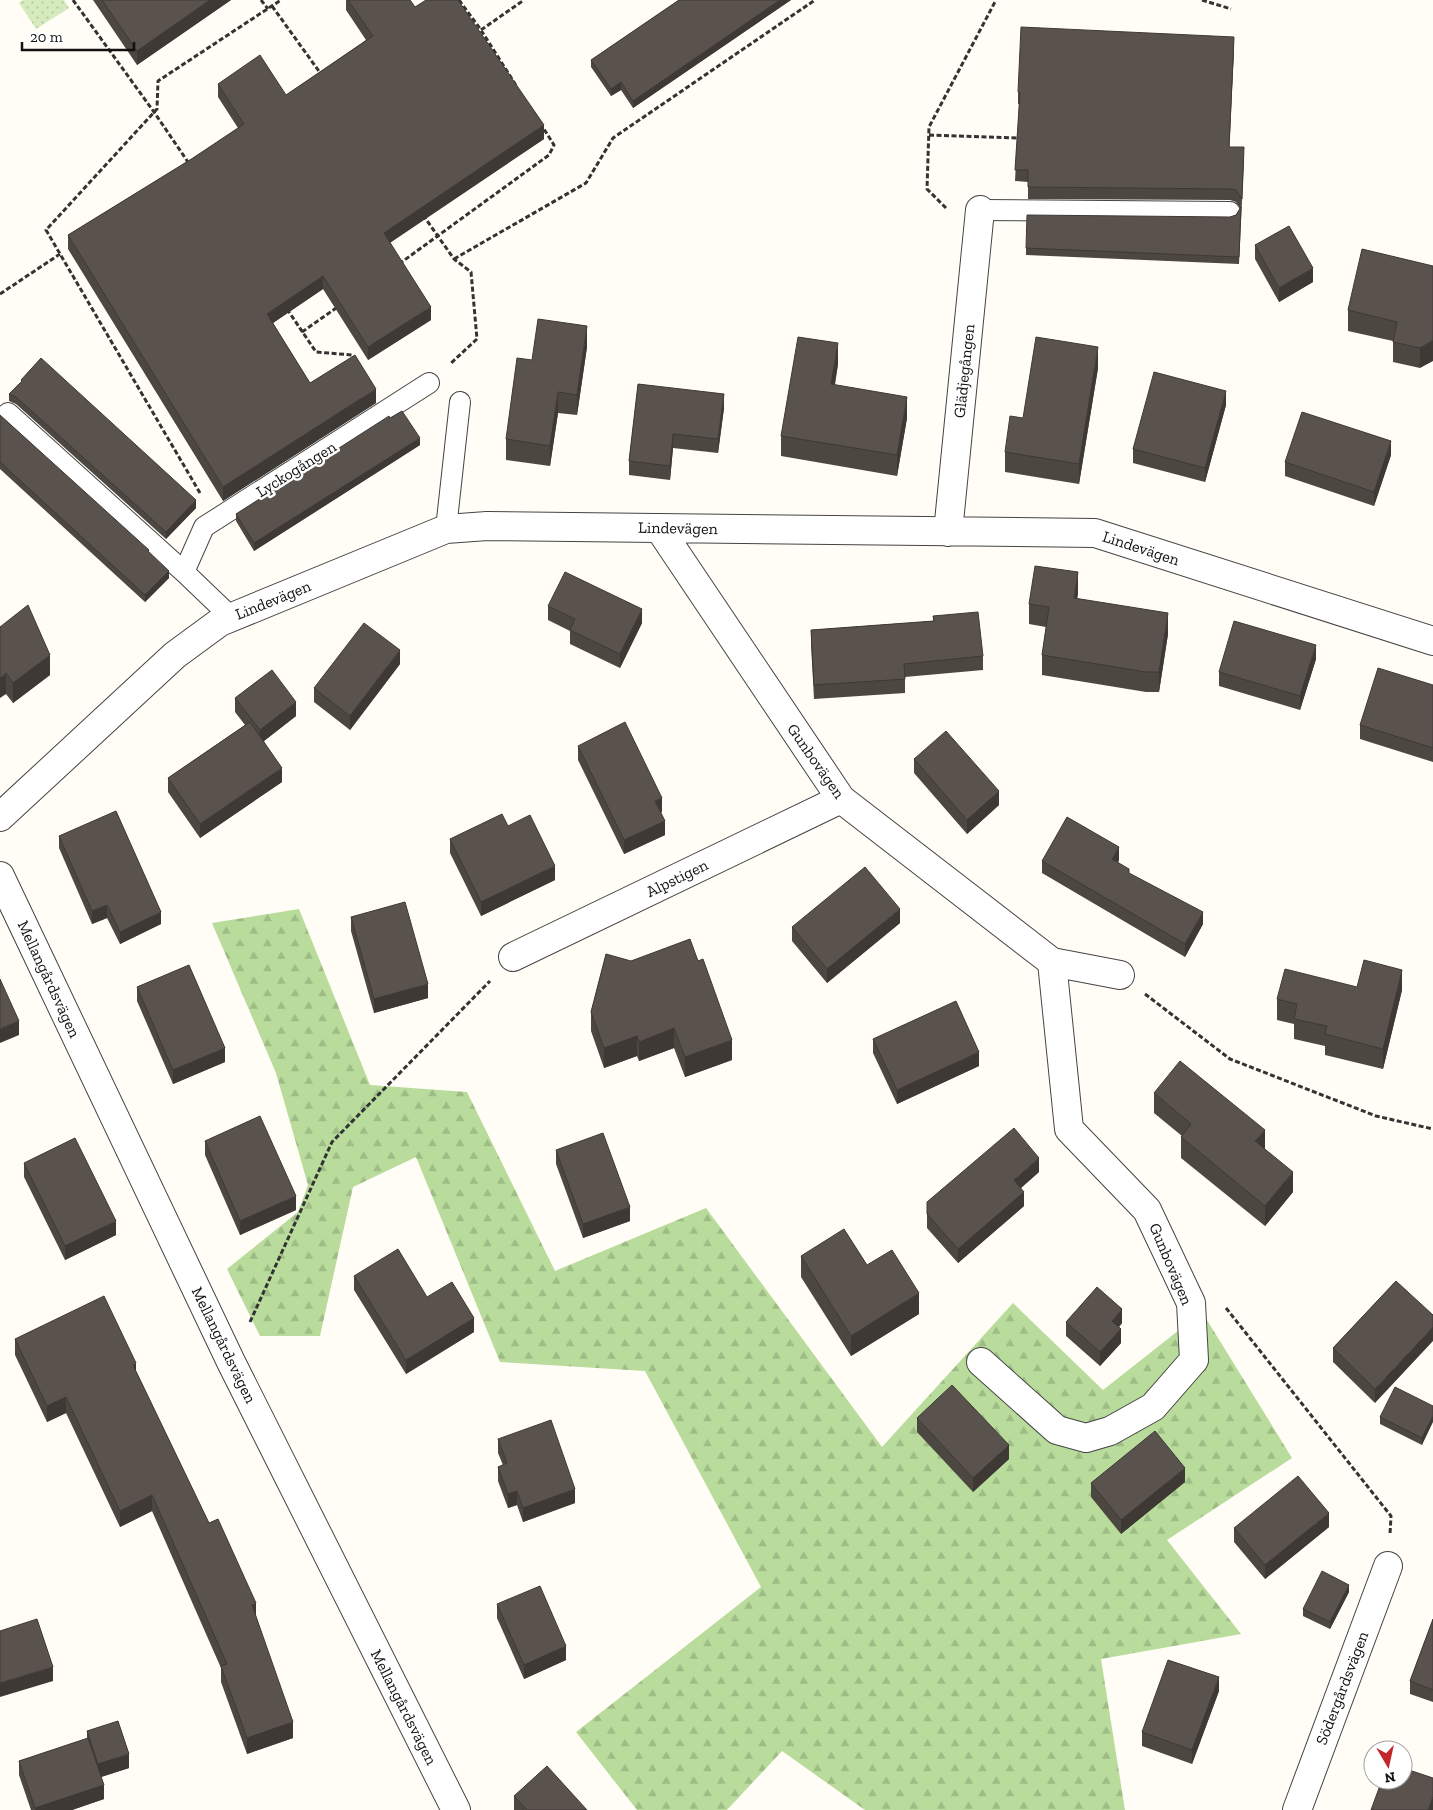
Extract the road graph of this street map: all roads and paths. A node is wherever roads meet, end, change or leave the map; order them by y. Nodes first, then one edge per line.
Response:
1 (73, 0) edge
2 (261, 0) edge
3 (281, 0) edge
4 (459, 0) edge
5 (524, 0) edge
6 (815, 0) edge
7 (996, 0) edge
8 (1202, 0) edge
9 (272, 6) junction
10 (268, 9) junction
11 (1231, 9) dead end
12 (481, 30) junction
13 (324, 77) edge
14 (518, 87) edge
15 (154, 112) junction
16 (538, 120) edge
17 (929, 135) junction
18 (1029, 138) edge
19 (193, 169) edge
20 (980, 210) joint
21 (1230, 212) dead end
22 (421, 213) edge
23 (438, 236) junction
24 (977, 238) junction
25 (60, 254) junction
26 (454, 259) junction
27 (398, 264) edge
28 (0, 294) edge
29 (342, 304) edge
30 (286, 307) edge
31 (302, 332) junction
32 (356, 361) edge
33 (429, 383) joint
34 (460, 402) dead end
35 (8, 413) dead end
36 (216, 520) junction
37 (659, 528) junction
38 (446, 529) junction
39 (948, 532) junction
40 (184, 572) junction
41 (231, 618) junction
42 (1433, 641) edge
43 (840, 799) junction
44 (0, 817) edge
45 (0, 876) edge
46 (513, 957) joint
47 (1052, 962) junction
48 (1120, 975) joint
49 (1433, 1129) edge
50 (1220, 1302) dead end
51 (231, 1362) junction
52 (981, 1362) dead end
53 (1388, 1566) joint
54 (456, 1810) edge
55 (1297, 1810) edge

1 - 15 path
2 - 10 path
3 - 9 path
4 - 12 path
5 - 12 path
6 - 26 path
7 - 17 path
8 - 11 path
9 - 10 path
9 - 13 path
10 - 15 path
12 - 14 path
15 - 19 path
15 - 25 path
16 - 23 path
17 - 18 path
17 - 24 path
20 - 21 lane
20 - 24 street, Glädjegången
22 - 23 path
23 - 26 path
23 - 27 path
24 - 39 street, Glädjegången
25 - 28 path
25 - 36 path
26 - 33 path
29 - 31 path
30 - 31 path
31 - 32 path
33 - 36 lane, Lyckogången
34 - 38 lane
35 - 40 lane
36 - 40 lane, Lyckogången
37 - 38 street, Lindevägen
37 - 39 street, Lindevägen
37 - 43 street, Gunbovägen
38 - 41 street, Lindevägen
39 - 42 street, Lindevägen
40 - 41 lane
41 - 44 street, Lindevägen
43 - 46 street, Alpstigen
43 - 47 street, Gunbovägen
45 - 51 street, Mellangårdsvägen
46 - 51 path
47 - 48 street, Gunbovägen
47 - 52 street, Gunbovägen
48 - 49 path
50 - 53 path
51 - 54 street, Mellangårdsvägen
53 - 55 street, Södergårdsvägen

